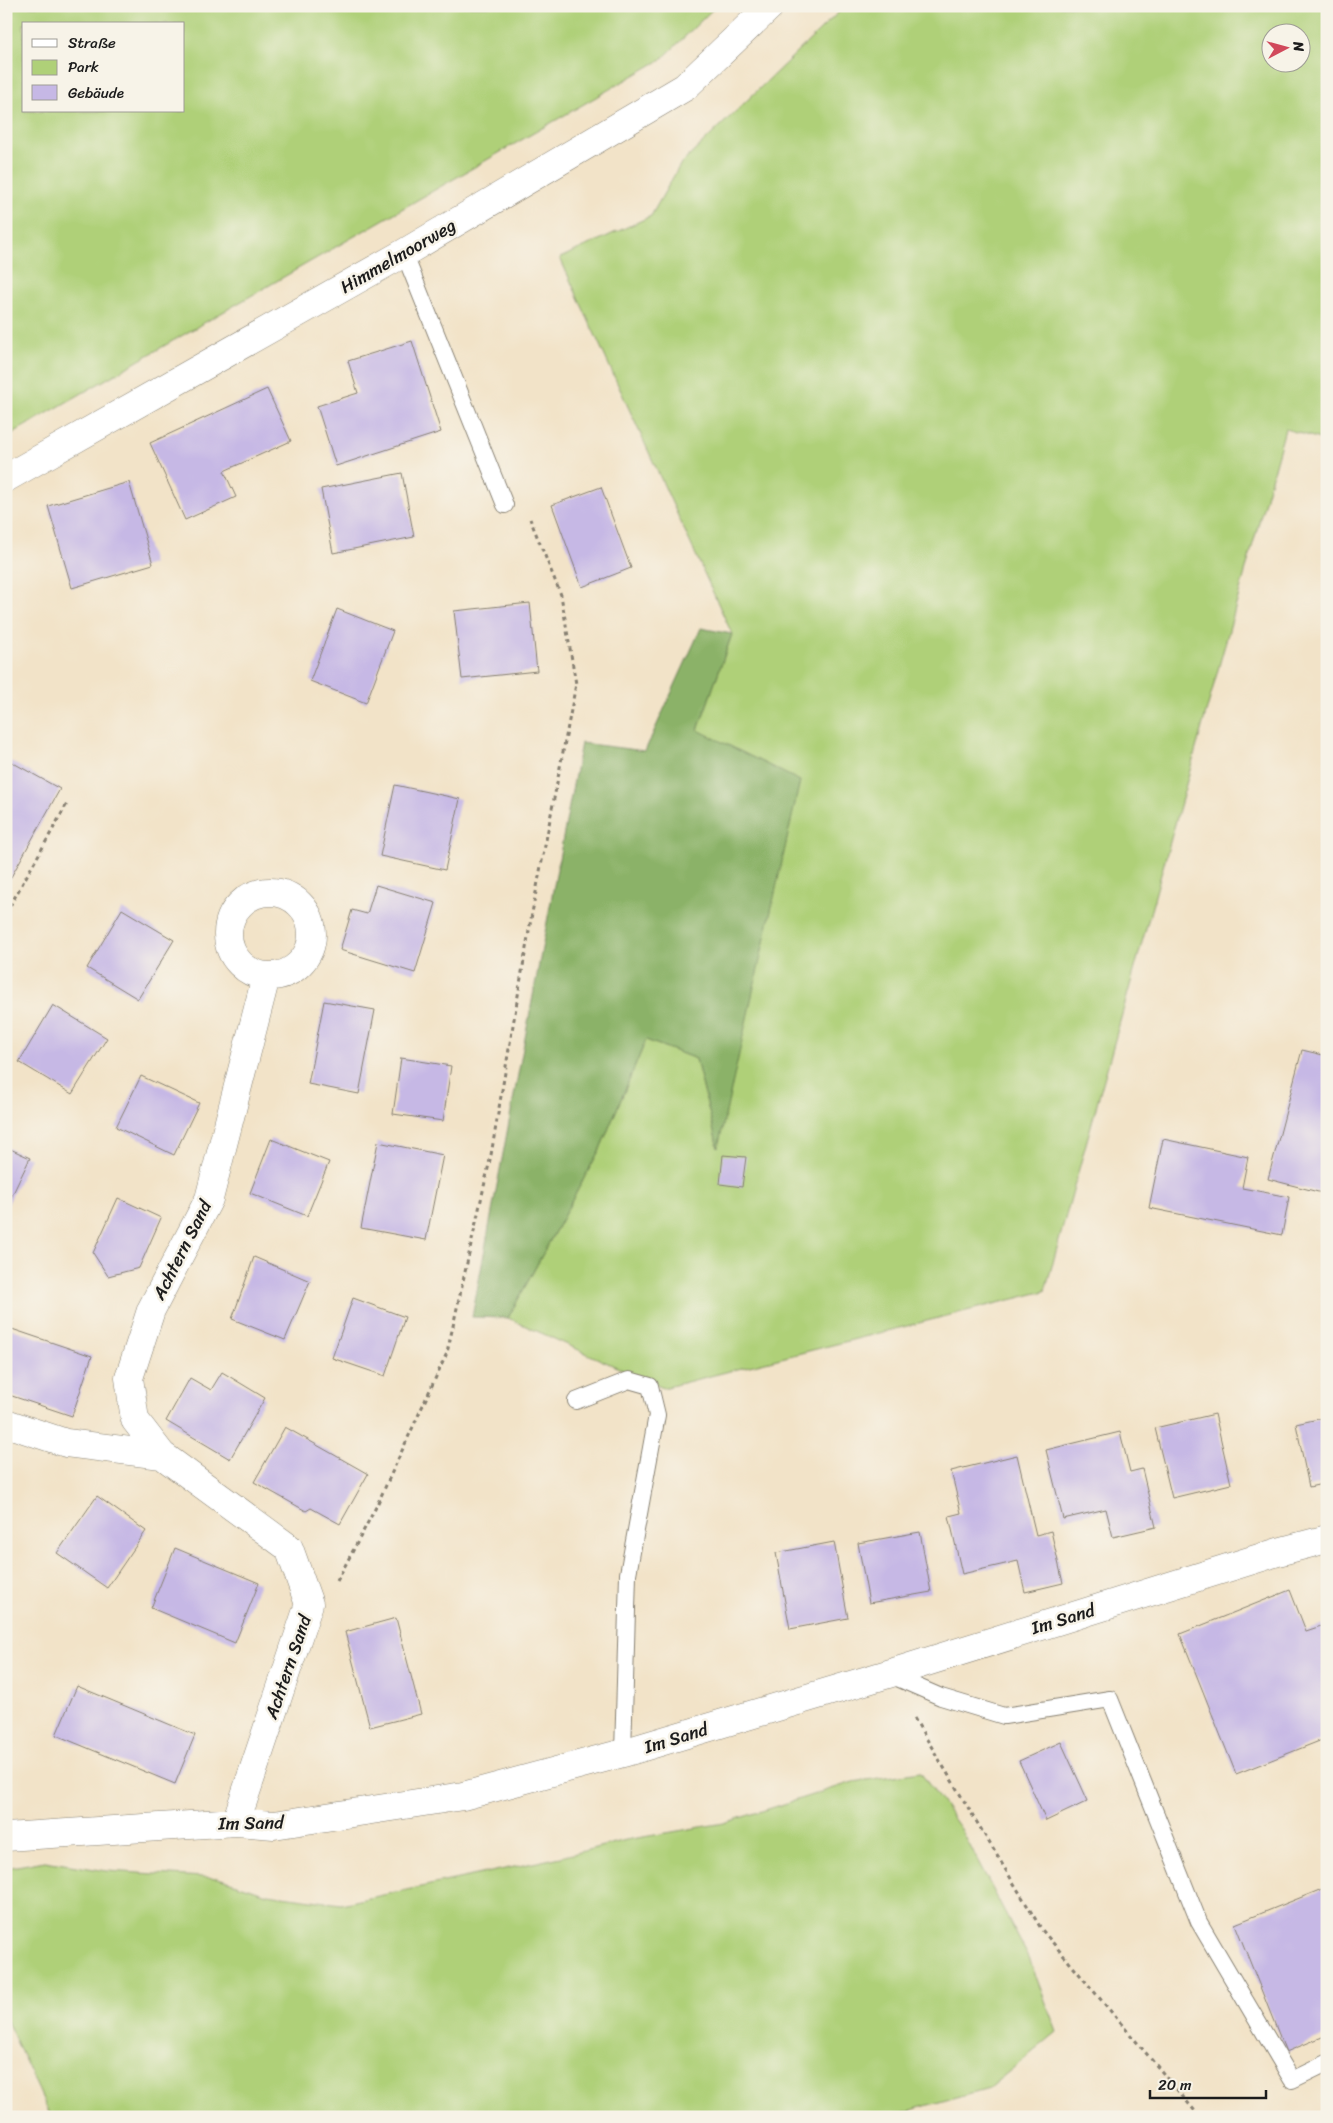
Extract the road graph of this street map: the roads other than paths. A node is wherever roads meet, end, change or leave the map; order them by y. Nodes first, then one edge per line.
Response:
1 (770, 6) edge
2 (404, 253) junction
3 (6, 478) edge
4 (505, 505) road end
5 (266, 977) dead end
6 (576, 1401) dead end
7 (6, 1423) edge
8 (162, 1455) junction
9 (1327, 1539) edge
10 (888, 1674) junction
11 (623, 1753) junction
12 (236, 1822) junction
13 (6, 1837) edge
14 (1327, 2063) edge

1 - 2 street, Himmelmoorweg
2 - 3 street, Himmelmoorweg
2 - 4 lane
5 - 8 street, Achtern Sand
6 - 11 lane
7 - 8 street, Achtern Sand
8 - 12 street, Achtern Sand
9 - 10 street, Im Sand
10 - 11 street, Im Sand
10 - 14 lane
11 - 12 street, Im Sand
12 - 13 street, Im Sand

